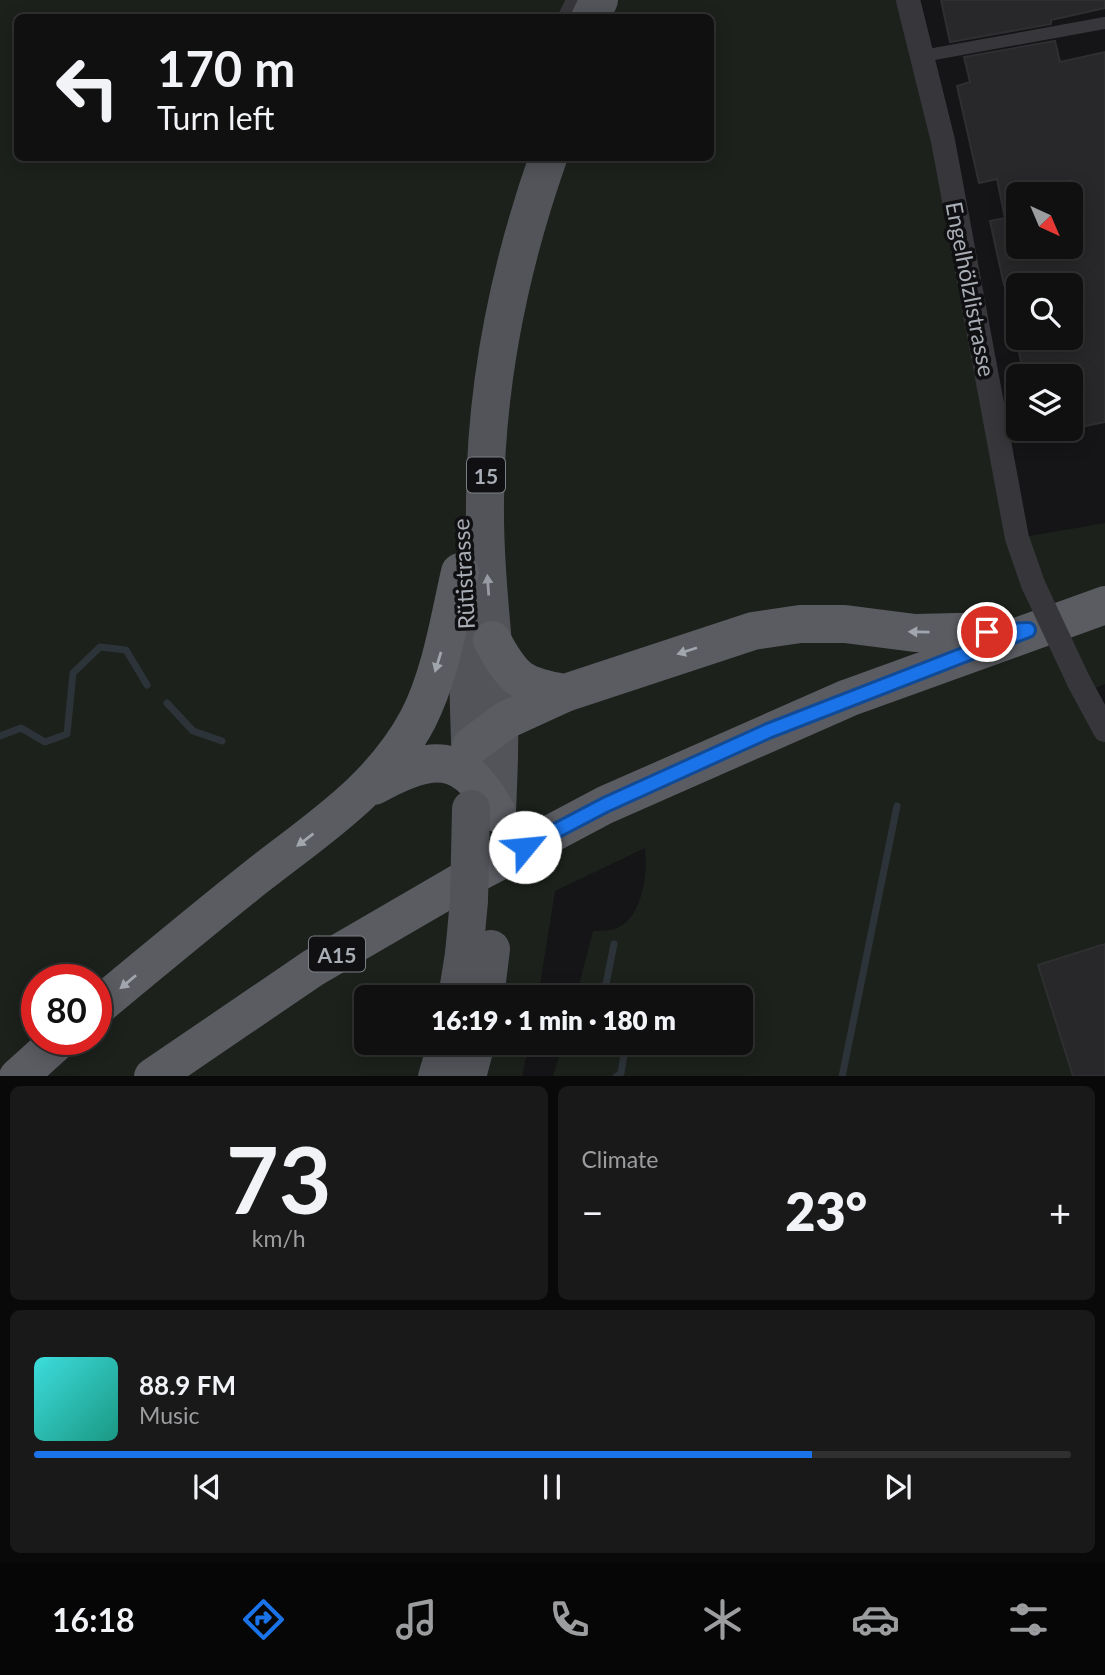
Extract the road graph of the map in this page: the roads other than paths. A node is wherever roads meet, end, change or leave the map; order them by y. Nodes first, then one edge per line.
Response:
1 (908, 0) edge
2 (1105, 23) edge
3 (923, 55) junction
4 (524, 161) edge
5 (547, 161) edge
6 (460, 572) junction
7 (1105, 606) edge
8 (1028, 630) junction
9 (492, 640) junction
10 (565, 693) junction
11 (1105, 730) edge
12 (485, 781) junction
13 (366, 791) junction
14 (477, 951) junction
15 (463, 985) edge
16 (483, 985) edge
17 (112, 995) edge
18 (205, 1041) junction
19 (42, 1055) edge
20 (443, 1055) edge
21 (473, 1055) edge
22 (18, 1076) edge
23 (153, 1076) edge
24 (178, 1076) edge
25 (437, 1076) edge
26 (467, 1076) edge

1 - 3 street, Engelhölzlistrasse
2 - 3 lane
3 - 11 street, Engelhölzlistrasse, bridge
4 - 6 main road, Rütistrasse / 15
9 -> 5 main road, Rütistrasse / 15
6 - 12 main road, Rütistrasse / 15
6 -> 13 highway
7 - 8 highway, A15
8 -> 10 highway
8 - 18 highway, A15
9 - 10 highway
9 - 12 main road, Rütistrasse / 15
10 - 12 highway
12 - 13 highway
12 - 14 main road, Rütistrasse / 15, bridge
13 -> 17 highway
14 - 15 main road, Rütistrasse / 15
14 - 16 main road, Rütistrasse / 15
18 - 23 highway, A15
18 - 24 highway
19 - 22 highway
20 - 25 main road
21 - 26 main road

